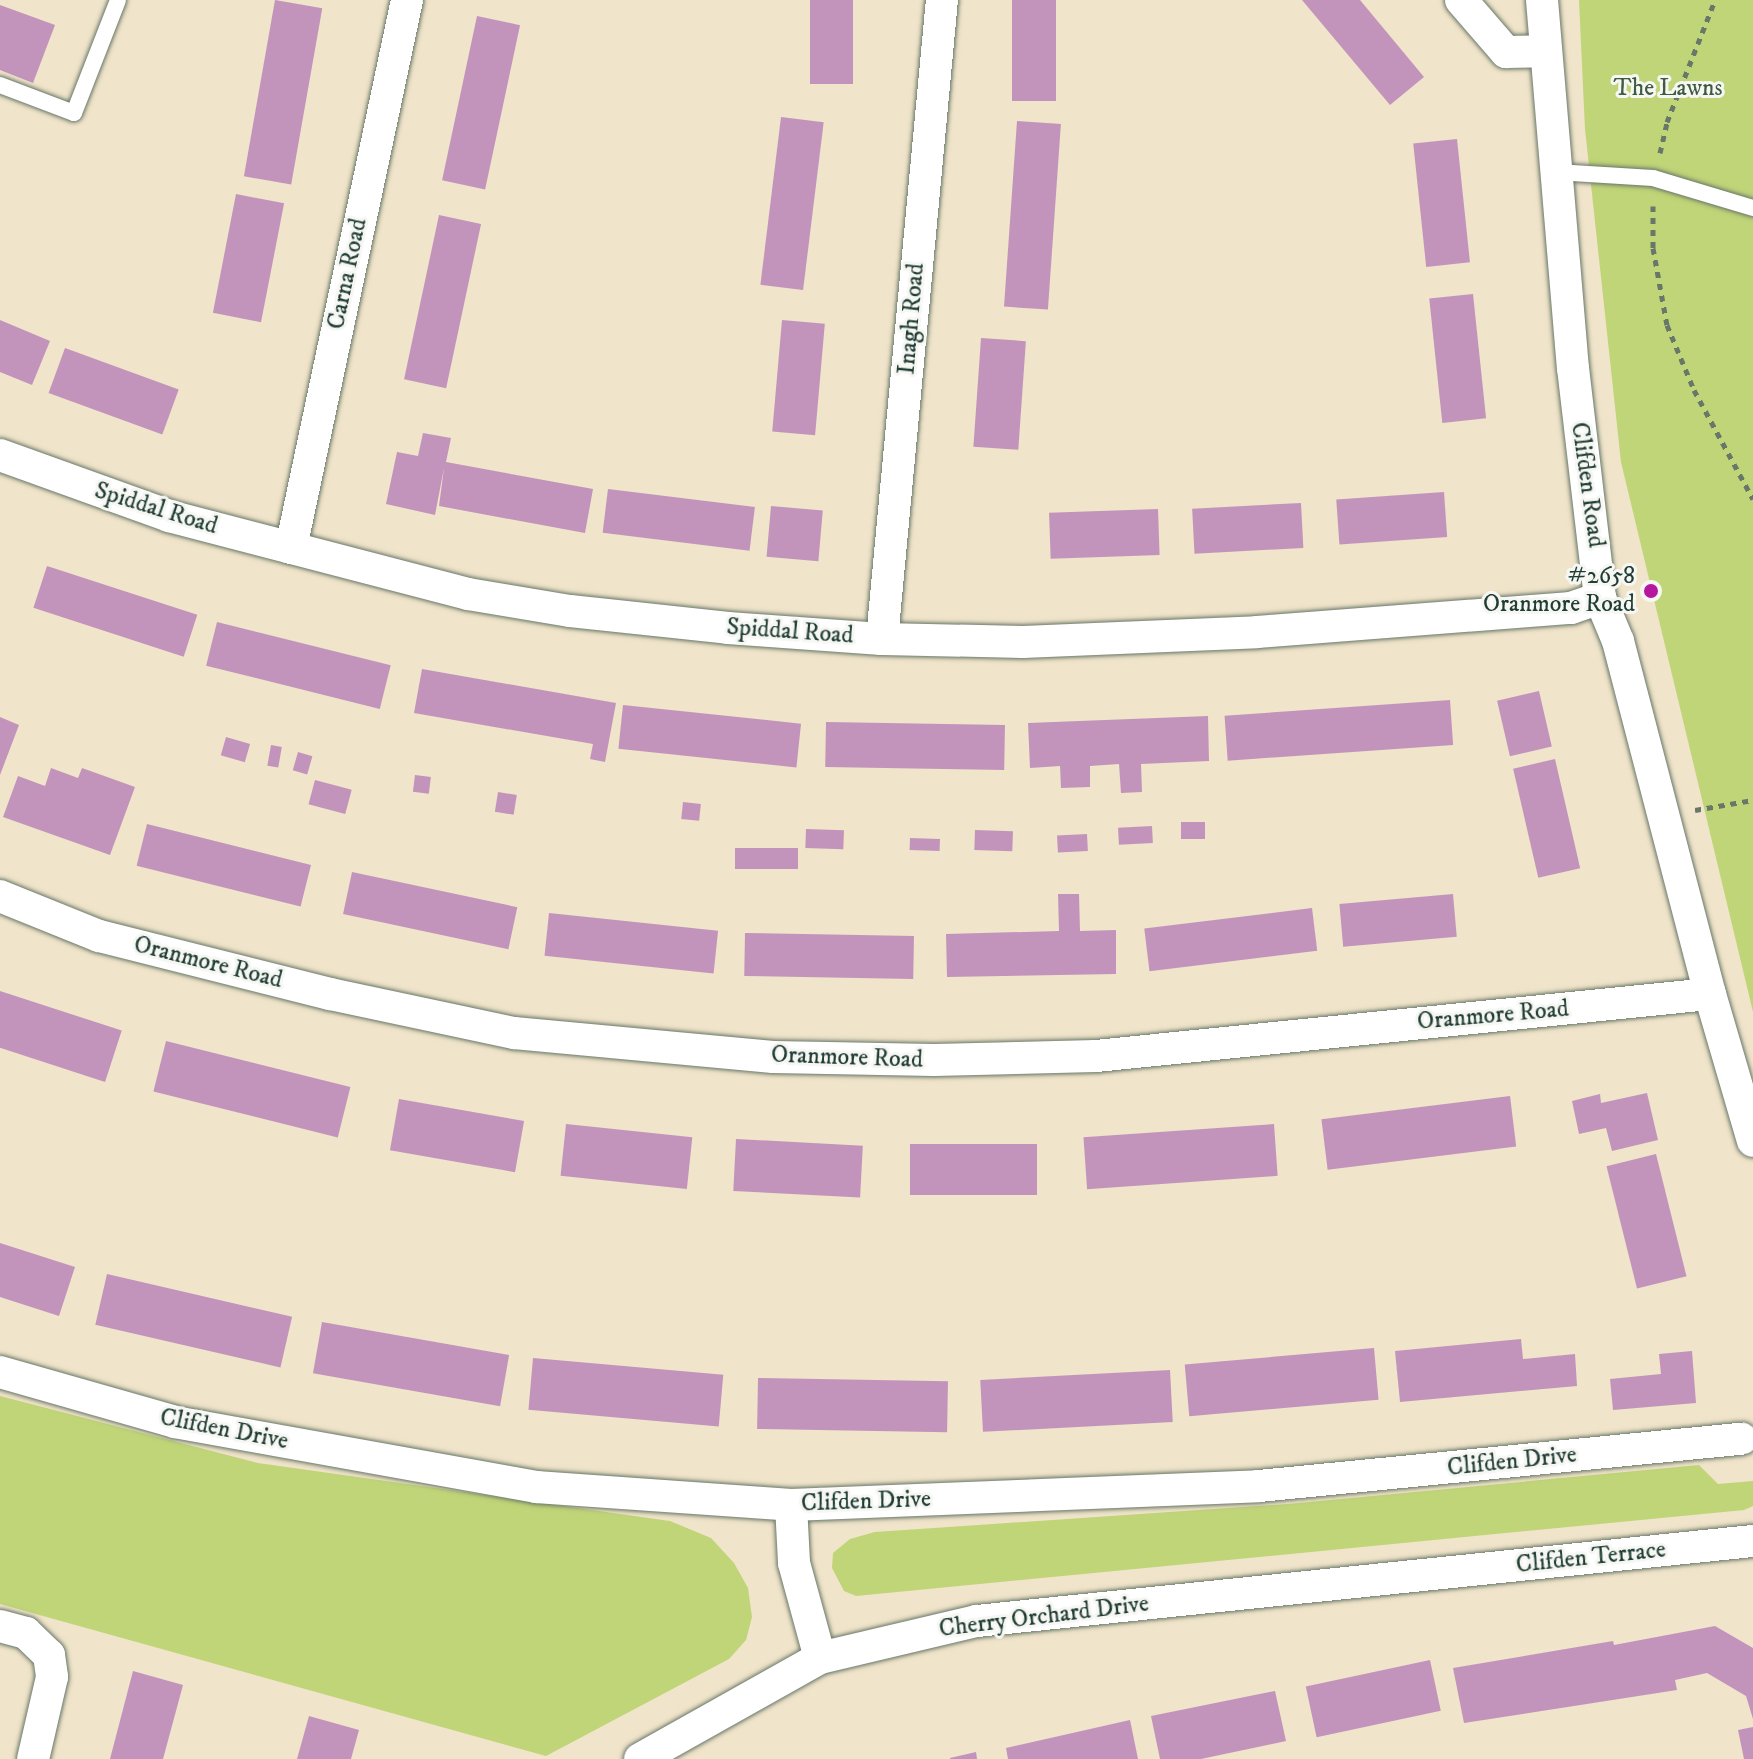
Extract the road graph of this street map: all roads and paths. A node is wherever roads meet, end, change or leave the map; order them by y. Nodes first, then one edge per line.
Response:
1 (118, 0) edge
2 (407, 0) edge
3 (942, 0) edge
4 (1461, 0) edge
5 (1542, 0) edge
6 (1715, 0) edge
7 (1545, 51) junction
8 (0, 85) edge
9 (1556, 172) junction
10 (1653, 178) junction
11 (1753, 208) edge
12 (0, 455) edge
13 (1753, 499) edge
14 (291, 548) junction
15 (1600, 598) junction
16 (882, 639) junction
17 (1753, 800) edge
18 (1663, 819) junction
19 (0, 896) edge
20 (1710, 994) junction
21 (1753, 1141) edge
22 (0, 1372) edge
23 (1742, 1439) dead end
24 (791, 1505) junction
25 (1753, 1541) edge
26 (1428, 1575) joint
27 (0, 1626) edge
28 (820, 1658) junction
29 (33, 1759) edge
30 (640, 1759) edge

1 - 8 lane
2 - 14 street, Carna Road
3 - 16 street, Inagh Road
4 - 7 street
5 - 7 street, Clifden Road
6 - 10 path
7 - 9 street, Clifden Road
9 - 10 lane
9 - 15 street, Clifden Road
10 - 11 lane
10 - 13 path
12 - 14 street, Spiddal Road
14 - 16 street, Spiddal Road
15 - 16 street, Spiddal Road
15 - 18 street, Clifden Road
17 - 18 path
18 - 20 street, Clifden Road
19 - 20 street, Oranmore Road
20 - 21 street, Clifden Road
22 - 24 street, Clifden Drive
23 - 24 street, Clifden Drive
24 - 28 street
25 - 26 street, Clifden Terrace
26 - 28 street, Cherry Orchard Drive
27 - 29 street
28 - 30 street, Cherry Orchard Drive

